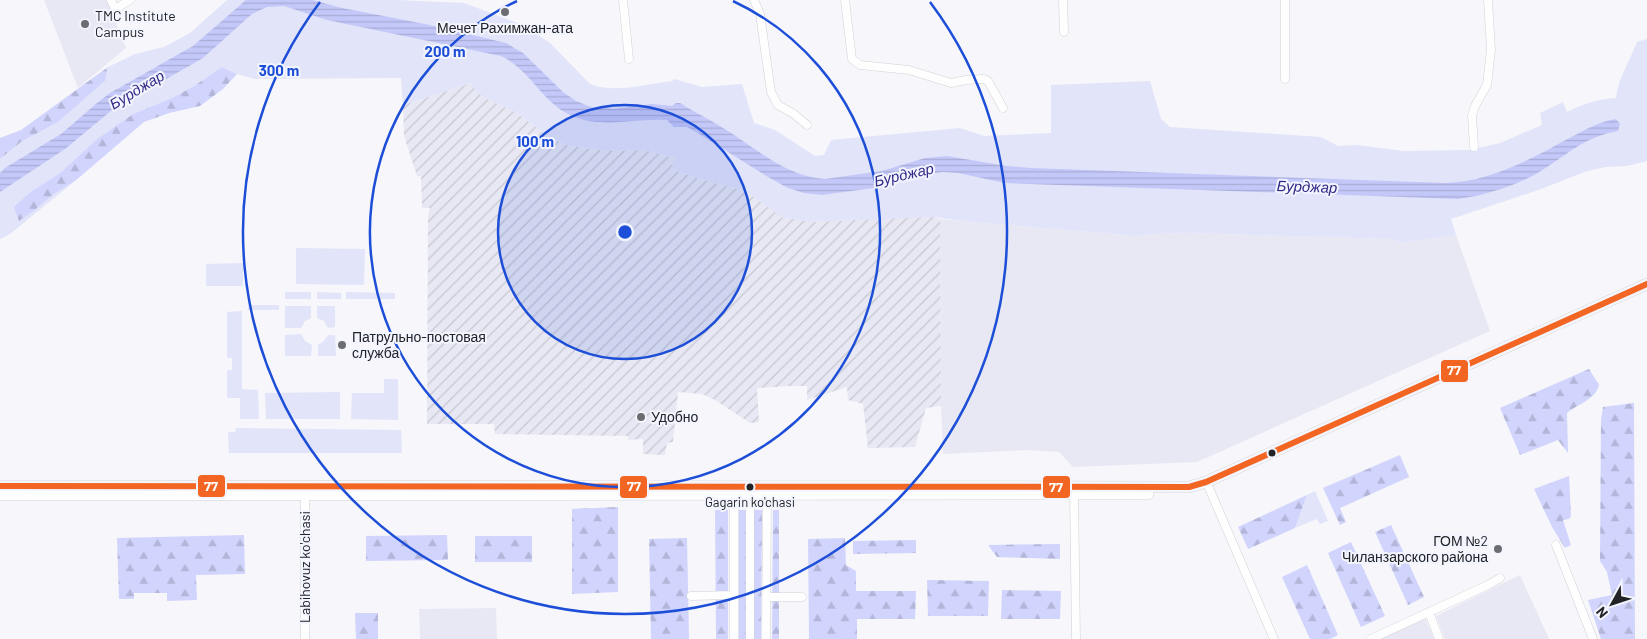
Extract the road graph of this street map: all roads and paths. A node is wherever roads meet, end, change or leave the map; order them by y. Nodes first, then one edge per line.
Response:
1 (111, 0) edge
2 (130, 0) edge
3 (624, 0) edge
4 (754, 0) edge
5 (845, 0) edge
6 (1063, 0) edge
7 (1285, 0) edge
8 (1488, 0) edge
9 (1064, 32) dead end
10 (629, 59) dead end
11 (1286, 79) dead end
12 (1003, 108) dead end
13 (807, 125) dead end
14 (1474, 147) dead end
15 (1647, 284) edge
16 (1647, 293) edge
17 (1385, 405) junction
18 (1207, 485) junction
19 (0, 486) edge
20 (305, 490) junction
21 (734, 490) junction
22 (767, 490) junction
23 (1074, 490) junction
24 (0, 495) edge
25 (750, 508) dead end
26 (1556, 545) dead end
27 (1500, 578) dead end
28 (734, 595) junction
29 (691, 596) dead end
30 (766, 597) junction
31 (802, 597) dead end
32 (1429, 612) junction
33 (305, 639) edge
34 (734, 639) edge
35 (750, 639) edge
36 (766, 639) edge
37 (1076, 639) edge
38 (1274, 639) edge
39 (1371, 639) edge
40 (1439, 639) edge
41 (1593, 639) edge

1 - 2 street
3 - 10 street
4 - 13 street
5 - 12 street
6 - 9 street
7 - 11 street
8 - 14 street
15 - 17 main road
16 - 17 main road
17 - 18 main road
18 - 23 main road
18 - 38 street
19 - 20 main road
20 - 21 main road
20 - 24 main road
20 - 33 street, Labihovuz ko'chasi
21 - 22 main road
21 - 28 street
22 - 23 main road
22 - 30 street
23 - 37 street
25 - 35 street
26 - 41 street
27 - 32 street
28 - 29 street
28 - 34 street
30 - 31 street
30 - 36 street
32 - 39 street
32 - 40 street

